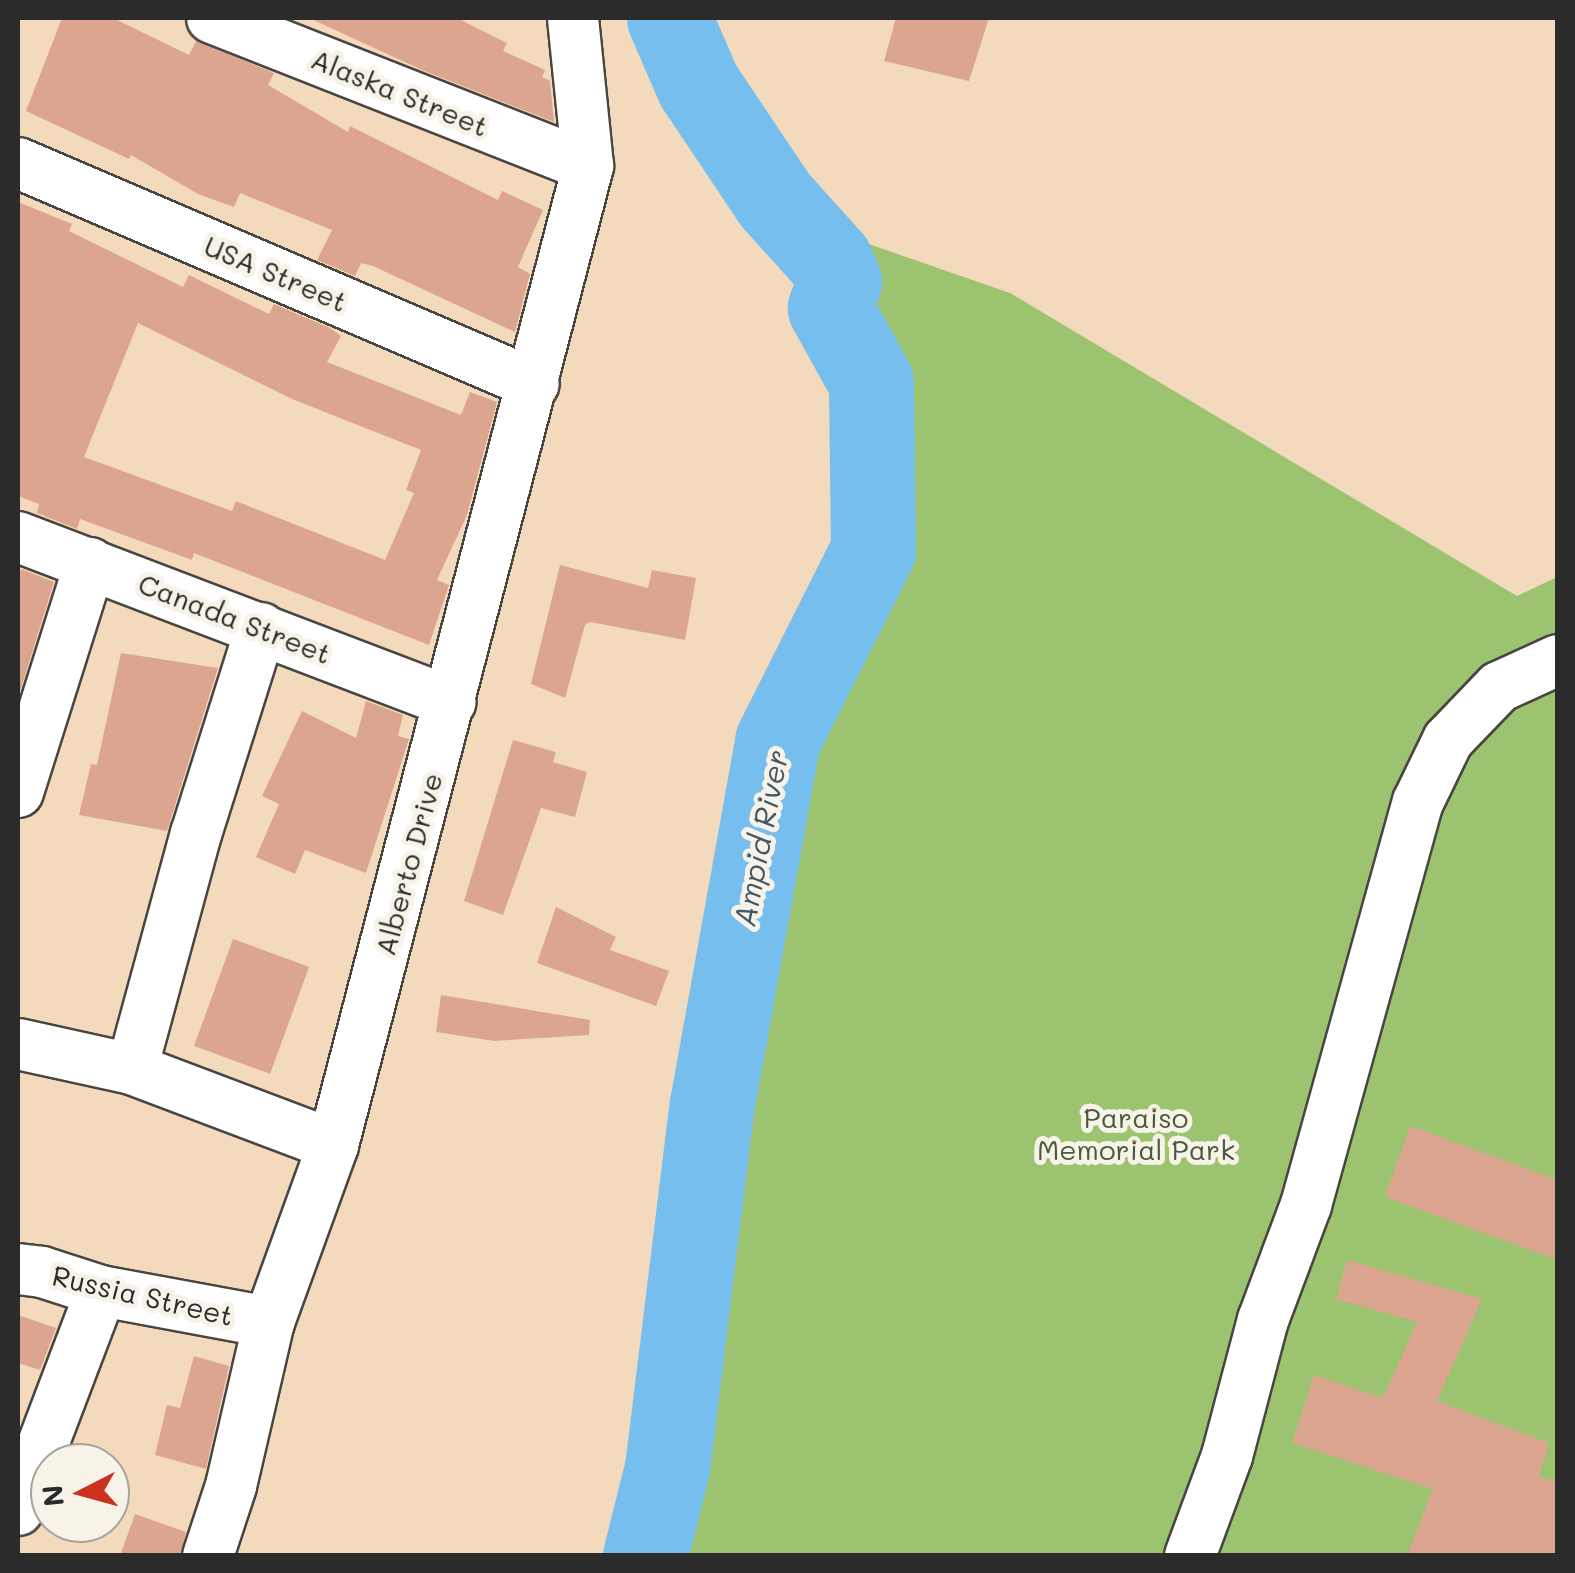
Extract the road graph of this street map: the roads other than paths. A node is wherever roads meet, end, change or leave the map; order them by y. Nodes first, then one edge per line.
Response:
1 (212, 18) edge
2 (573, 18) edge
3 (18, 163) edge
4 (588, 166) junction
5 (534, 384) junction
6 (18, 537) edge
7 (90, 563) junction
8 (261, 628) junction
9 (1558, 660) edge
10 (451, 702) junction
11 (18, 792) edge
12 (18, 1044) edge
13 (132, 1069) junction
14 (332, 1145) junction
15 (18, 1269) edge
16 (102, 1291) junction
17 (269, 1322) junction
18 (18, 1510) edge
19 (208, 1556) edge
20 (1190, 1556) edge

1 - 4 street, Alaska Street
2 - 4 street, Alberto Drive
3 - 5 street, USA Street
4 - 5 street, Alberto Drive
5 - 10 street, Alberto Drive
6 - 7 street, Canada Street
7 - 8 street, Canada Street
7 - 11 street
8 - 10 street, Canada Street
8 - 13 street
9 - 20 street
10 - 14 street, Alberto Drive
12 - 13 street
13 - 14 street
14 - 17 street, Alberto Drive
15 - 16 street, Russia Street
16 - 17 street, Russia Street
16 - 18 street
17 - 19 street, Alberto Drive

